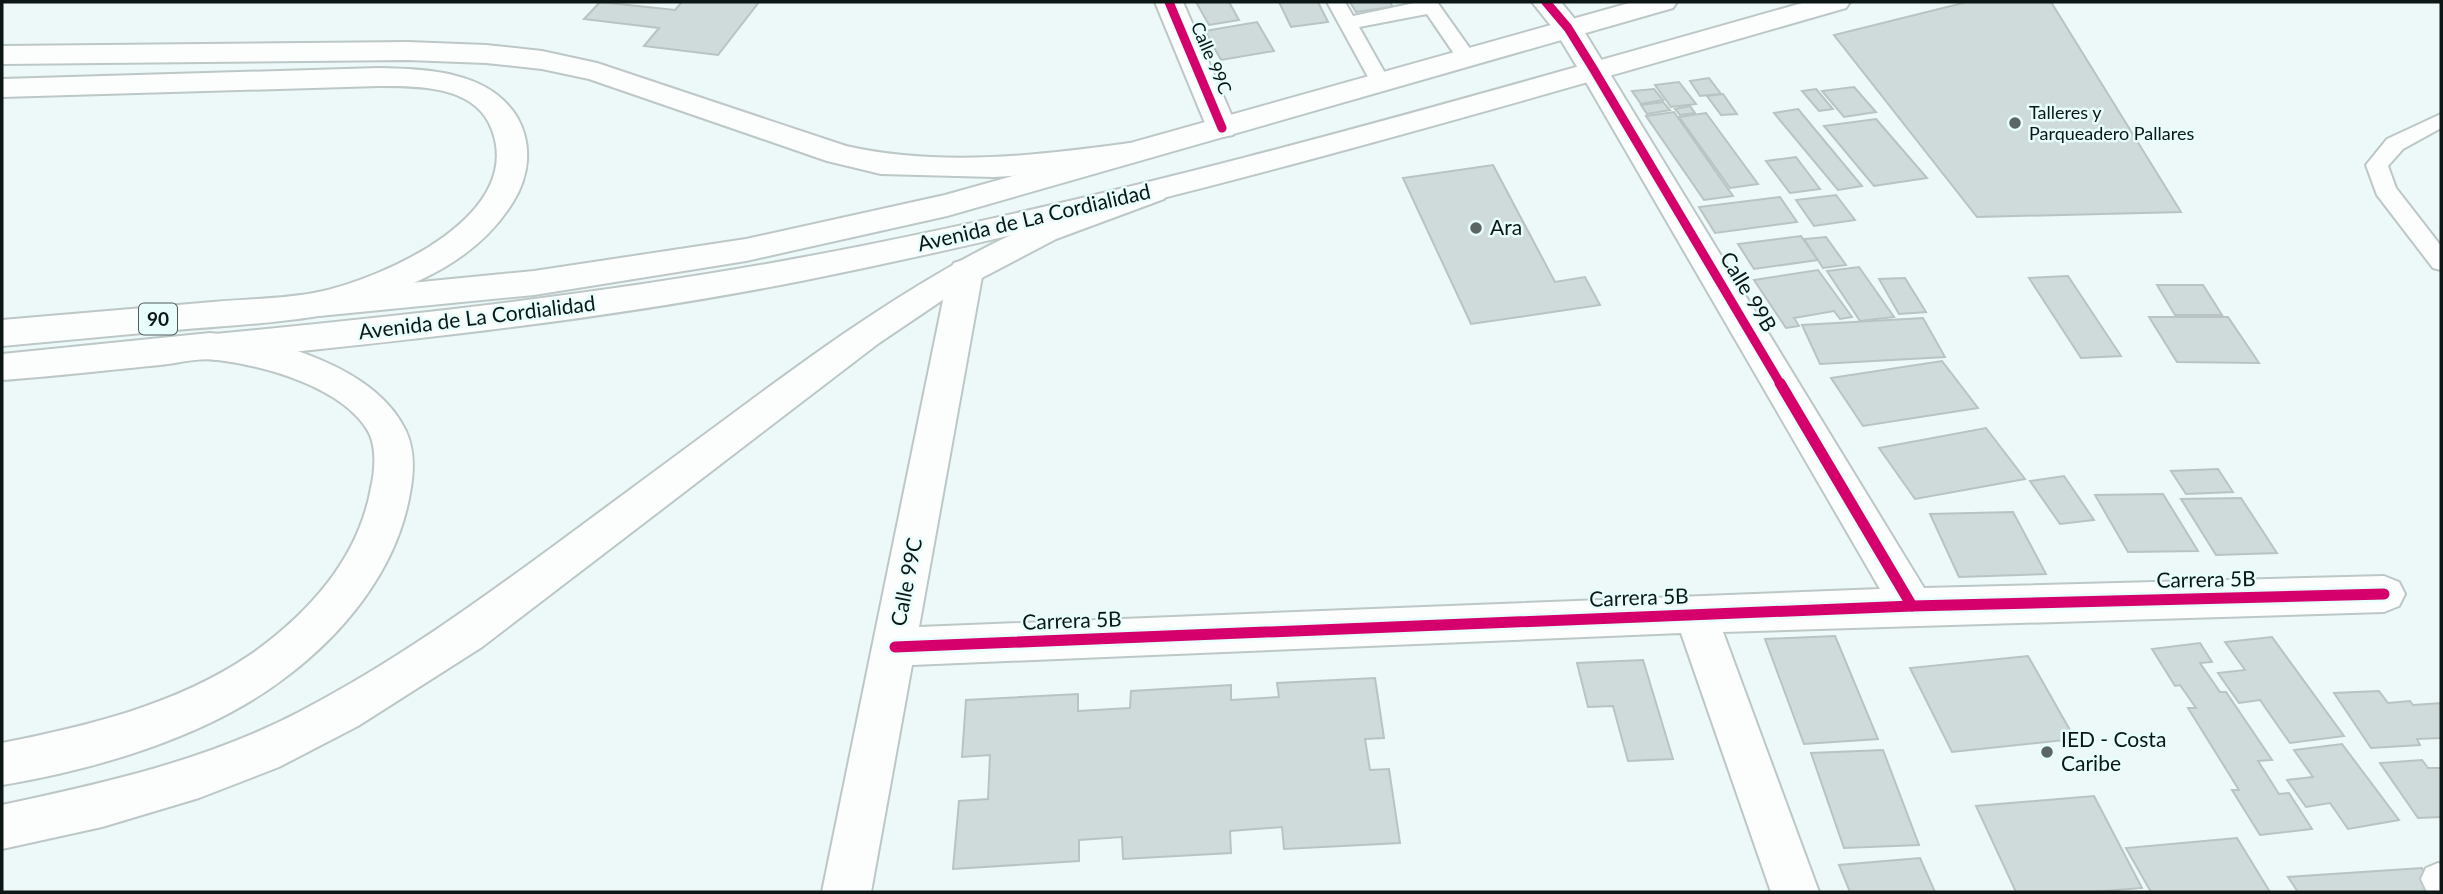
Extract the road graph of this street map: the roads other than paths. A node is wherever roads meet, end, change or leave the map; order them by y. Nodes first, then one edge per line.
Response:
1 (1169, 2) edge
2 (1336, 2) edge
3 (1546, 2) edge
4 (1663, 2) edge
5 (1836, 2) edge
6 (1430, 5) edge
7 (1348, 23) junction
8 (1568, 28) junction
9 (2, 55) edge
10 (1466, 57) junction
11 (1594, 70) junction
12 (1380, 82) junction
13 (2, 88) edge
14 (2441, 120) edge
15 (1222, 128) junction
16 (1130, 153) junction
17 (1153, 192) junction
18 (2441, 262) edge
19 (966, 271) junction
20 (314, 305) junction
21 (2, 333) edge
22 (215, 347) junction
23 (2, 367) edge
24 (2384, 594) dead end
25 (1912, 606) junction
26 (1696, 615) junction
27 (895, 647) junction
28 (2, 764) edge
29 (2, 827) edge
30 (846, 892) edge
31 (1795, 892) edge

1 - 15 main road, Calle 99C
2 - 7 lane
3 - 8 main road, Calle 99B
4 - 8 main road, Avenida de La Cordialidad
5 - 11 main road, Avenida de La Cordialidad
6 - 7 lane
6 - 10 lane
7 - 12 lane
8 - 10 main road, Avenida de La Cordialidad
8 - 11 main road, Calle 99B
9 - 16 main road
10 - 12 main road, Avenida de La Cordialidad
11 - 17 main road, Avenida de La Cordialidad
11 - 25 main road, Calle 99B
12 - 15 main road, Avenida de La Cordialidad
13 - 20 main road
14 - 18 lane
15 - 16 main road, Avenida de La Cordialidad
16 - 20 main road, Avenida de La Cordialidad
17 - 19 main road
17 - 22 main road, Avenida de La Cordialidad
19 - 27 main road, Calle 99C
19 - 29 main road
20 - 21 main road, 90
22 - 23 main road, 90
22 - 28 main road
24 - 25 main road, Carrera 5B
25 - 26 main road, Carrera 5B
26 - 27 main road, Carrera 5B
26 - 31 main road
27 - 30 main road, Calle 99C

